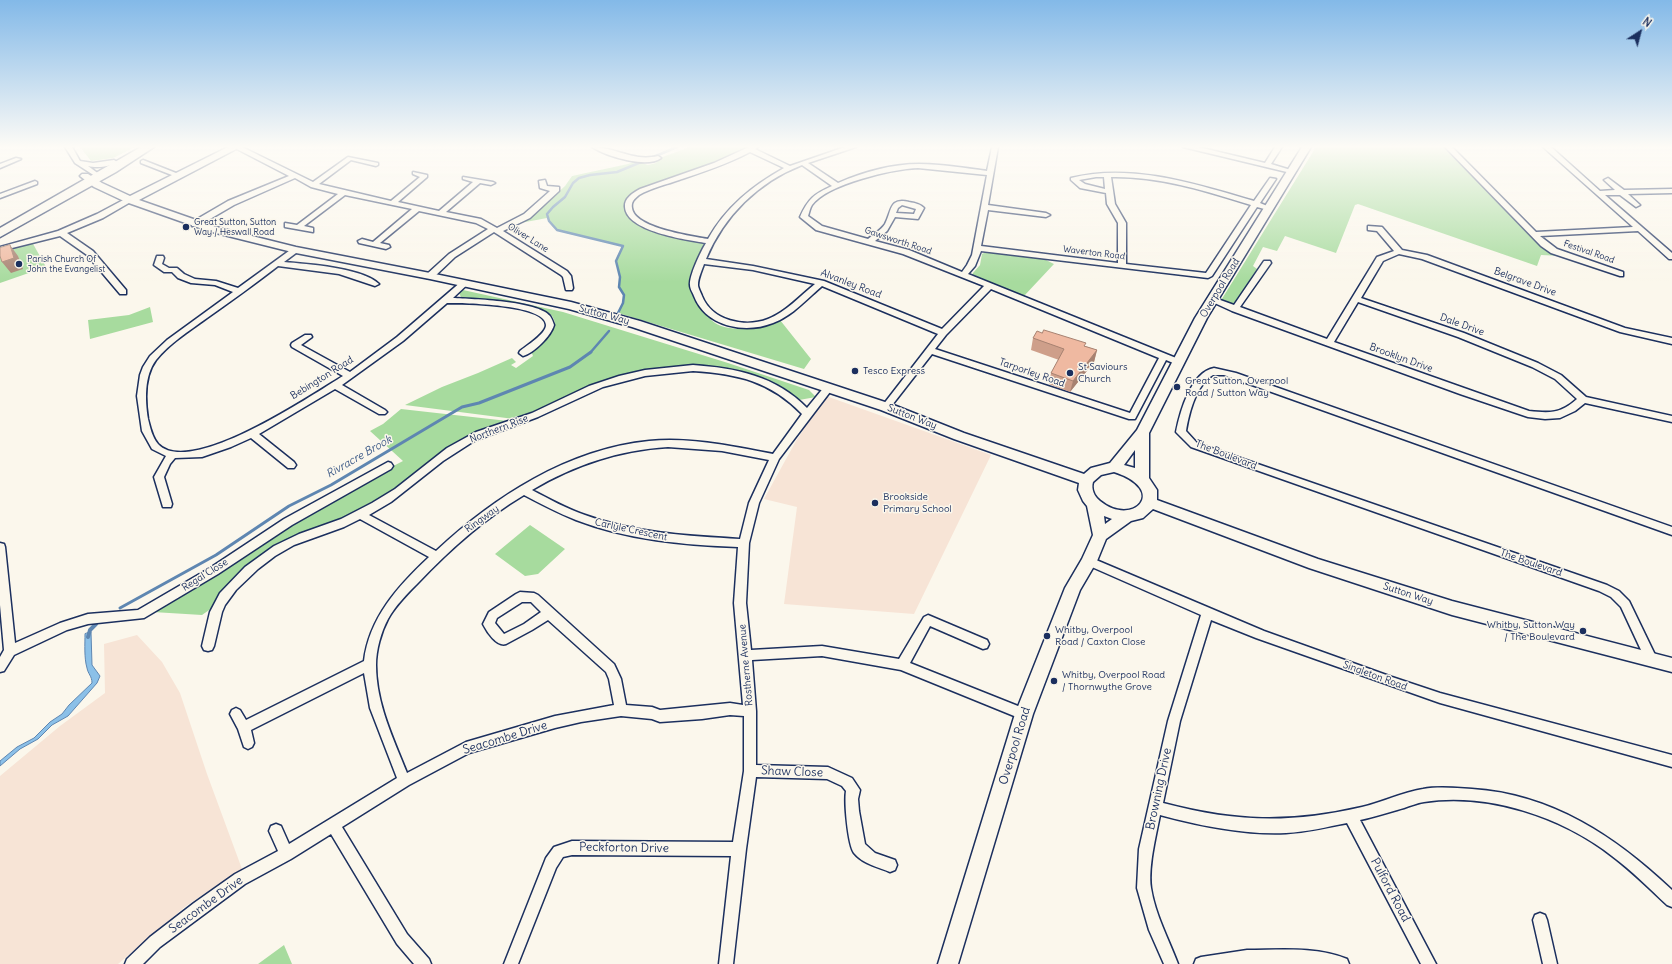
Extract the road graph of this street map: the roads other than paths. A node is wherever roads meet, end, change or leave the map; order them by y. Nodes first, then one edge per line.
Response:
1 (11, 192) edge
2 (63, 192) edge
3 (73, 192) edge
4 (115, 192) edge
5 (146, 192) edge
6 (257, 192) edge
7 (340, 192) edge
8 (405, 192) edge
9 (465, 192) edge
10 (553, 192) edge
11 (639, 192) edge
12 (751, 192) edge
13 (826, 192) edge
14 (988, 192) edge
15 (1109, 192) edge
16 (1211, 192) edge
17 (1263, 192) edge
18 (1278, 192) edge
19 (1492, 192) edge
20 (1623, 192) joint
21 (344, 193) junction
22 (1599, 193) joint
23 (0, 196) edge
24 (130, 200) junction
25 (392, 203) junction
26 (1255, 204) junction
27 (1636, 205) dead end
28 (985, 207) junction
29 (1268, 208) junction
30 (417, 209) junction
31 (34, 212) junction
32 (441, 213) junction
33 (892, 215) dead end
34 (1046, 215) dead end
35 (195, 224) junction
36 (288, 225) dead end
37 (299, 227) junction
38 (1377, 228) dead end
39 (1640, 229) junction
40 (310, 230) dead end
41 (496, 230) junction
42 (0, 233) edge
43 (61, 233) junction
44 (1534, 234) junction
45 (708, 241) junction
46 (362, 242) dead end
47 (870, 242) junction
48 (375, 244) junction
49 (386, 247) dead end
50 (977, 248) junction
51 (0, 249) edge
52 (296, 250) junction
53 (1399, 252) junction
54 (1672, 257) edge
55 (160, 258) dead end
56 (700, 260) junction
57 (1267, 263) dead end
58 (278, 264) junction
59 (1122, 266) junction
60 (1620, 274) dead end
61 (963, 275) junction
62 (430, 276) junction
63 (1208, 276) joint
64 (466, 283) junction
65 (820, 283) junction
66 (375, 284) dead end
67 (989, 286) junction
68 (569, 288) dead end
69 (239, 291) junction
70 (123, 292) dead end
71 (1356, 299) junction
72 (447, 300) junction
73 (1212, 300) junction
74 (1235, 309) junction
75 (943, 333) junction
76 (308, 336) dead end
77 (1672, 342) edge
78 (1329, 343) junction
79 (930, 350) junction
80 (523, 353) dead end
81 (1164, 356) junction
82 (1178, 362) junction
83 (350, 376) junction
84 (334, 385) junction
85 (828, 388) junction
86 (1583, 399) junction
87 (886, 407) junction
88 (382, 412) dead end
89 (807, 414) junction
90 (1672, 419) edge
91 (1142, 433) junction
92 (252, 434) junction
93 (172, 455) junction
94 (775, 458) junction
95 (291, 465) dead end
96 (388, 466) dead end
97 (1114, 467) junction
98 (1142, 478) junction
99 (1087, 480) junction
100 (524, 490) junction
101 (1151, 503) junction
102 (168, 504) dead end
103 (1094, 504) junction
104 (360, 514) junction
105 (1127, 516) junction
106 (1672, 532) edge
107 (1100, 535) junction
108 (744, 543) junction
109 (0, 546) edge
110 (436, 556) junction
111 (1089, 561) junction
112 (549, 613) junction
113 (1206, 614) junction
114 (983, 644) dead end
115 (208, 646) dead end
116 (10, 652) junction
117 (746, 655) junction
118 (1652, 661) junction
119 (370, 664) junction
120 (902, 665) junction
121 (1672, 665) edge
122 (0, 667) edge
123 (621, 710) junction
124 (750, 711) junction
125 (236, 714) dead end
126 (1024, 714) junction
127 (244, 727) junction
128 (248, 743) dead end
129 (1672, 761) edge
130 (750, 771) junction
131 (404, 781) junction
132 (1155, 807) junction
133 (1350, 816) junction
134 (334, 824) junction
135 (276, 831) dead end
136 (739, 849) junction
137 (286, 854) junction
138 (890, 865) dead end
139 (1672, 900) edge
140 (1540, 920) dead end
141 (1431, 963) edge
142 (132, 964) edge
143 (424, 964) edge
144 (511, 964) edge
145 (726, 964) edge
146 (948, 964) edge
147 (1171, 964) edge
148 (1201, 964) edge
149 (1342, 964) edge
150 (1550, 964) edge

1 - 23 street
2 - 31 main road
3 - 31 main road
4 - 24 main road, Sutton Way
5 - 24 main road
6 - 35 street
7 - 21 street, Oliver Lane
8 - 25 street
9 - 32 street
10 - 41 street
11 - 45 street
12 - 45 street
13 - 47 street, Gawsworth Road
14 - 28 street
15 - 59 street
16 - 26 street
17 - 26 street, Overpool Road
18 - 29 main road, Overpool Road
19 - 44 street, Festival Road
20 - 22 street
20 - 27 street
21 - 25 street, Oliver Lane
21 - 37 street
22 - 39 street
24 - 35 main road, Sutton Way
24 - 43 street
25 - 30 street, Oliver Lane
26 - 29 street
26 - 63 street, Overpool Road
28 - 34 street
28 - 50 street
29 - 73 main road, Overpool Road
30 - 32 street, Oliver Lane
30 - 48 street
31 - 42 main road
32 - 41 street, Oliver Lane
33 - 47 street
35 - 52 main road, Sutton Way
36 - 37 street
37 - 40 street
38 - 53 street
39 - 44 street
39 - 54 street
41 - 62 street
41 - 68 street, Oliver Lane
43 - 51 street
43 - 70 street
44 - 60 street, Festival Road
45 - 56 street
46 - 48 street
47 - 61 street, Gawsworth Road
48 - 49 street
50 - 59 street, Waverton Road
50 - 61 street
52 - 58 street
52 - 62 main road, Sutton Way
53 - 71 street
53 - 77 street, Belgrave Drive
55 - 69 street
56 - 65 street, Alvanley Road
56 - 65 street
57 - 74 street
58 - 66 street
58 - 69 street
59 - 63 street, Waverton Road
61 - 67 street, Gawsworth Road
62 - 64 main road, Sutton Way
64 - 72 street, Bebington Road
64 - 85 main road, Sutton Way
65 - 75 street, Alvanley Road
67 - 75 street
67 - 81 street, Gawsworth Road
69 - 93 street
71 - 78 street
71 - 86 street, Dale Drive
72 - 80 street
72 - 83 street, Bebington Road
73 - 74 street, Brooklyn Drive
73 - 82 main road, Overpool Road
74 - 78 street, Brooklyn Drive
75 - 79 street
76 - 83 street
78 - 86 street, Brooklyn Drive
79 - 81 street, Tarporley Road
79 - 87 street
81 - 82 street, Gawsworth Road
82 - 91 main road, Overpool Road
83 - 84 street, Bebington Road
84 - 88 street
84 - 92 street, Bebington Road
85 - 87 main road, Sutton Way
85 - 89 street, Rostherne Avenue
86 - 90 street
87 - 99 main road, Sutton Way
89 - 94 street, Rostherne Avenue
89 - 104 street, Northern Rise
91 - 97 main road, Overpool Road
91 - 98 main road, Overpool Road
92 - 93 street, Bebington Road
92 - 95 street
93 - 102 street
94 - 100 street, Ringway
94 - 108 street, Rostherne Avenue
96 - 116 street, Regal Close
97 - 98 main road
97 - 99 main road
98 - 101 main road
99 - 103 main road
100 - 108 street, Carlyle Crescent
100 - 110 street, Ringway
101 - 105 main road
101 - 118 main road, Sutton Way
103 - 105 main road
103 - 107 main road
104 - 110 street
104 - 115 street, Northern Rise
105 - 107 main road
106 - 118 street, The Boulevard
107 - 111 main road, Overpool Road
108 - 117 street, Rostherne Avenue
109 - 116 street
110 - 119 street, Ringway
111 - 113 street, Singleton Road
111 - 126 main road, Overpool Road
112 - 112 street
112 - 123 street
113 - 129 street, Singleton Road
113 - 132 street, Browning Drive
114 - 120 street
116 - 122 street
117 - 120 street
117 - 124 street, Rostherne Avenue
118 - 121 main road, Sutton Way
119 - 127 street
119 - 131 street, Ringway
120 - 126 street
123 - 124 street, Seacombe Drive
123 - 131 street, Seacombe Drive
124 - 130 street, Rostherne Avenue
125 - 127 street
126 - 146 main road, Overpool Road
127 - 128 street
130 - 136 street, Rostherne Avenue
130 - 138 street, Shaw Close
131 - 134 street, Seacombe Drive
132 - 133 street
132 - 147 street, Browning Drive
133 - 139 street
133 - 141 street, Pulford Road
134 - 137 street, Seacombe Drive
134 - 143 street
135 - 137 street
136 - 144 street, Peckforton Drive
136 - 145 street, Rostherne Avenue
137 - 142 street, Seacombe Drive
140 - 150 street
148 - 149 street

